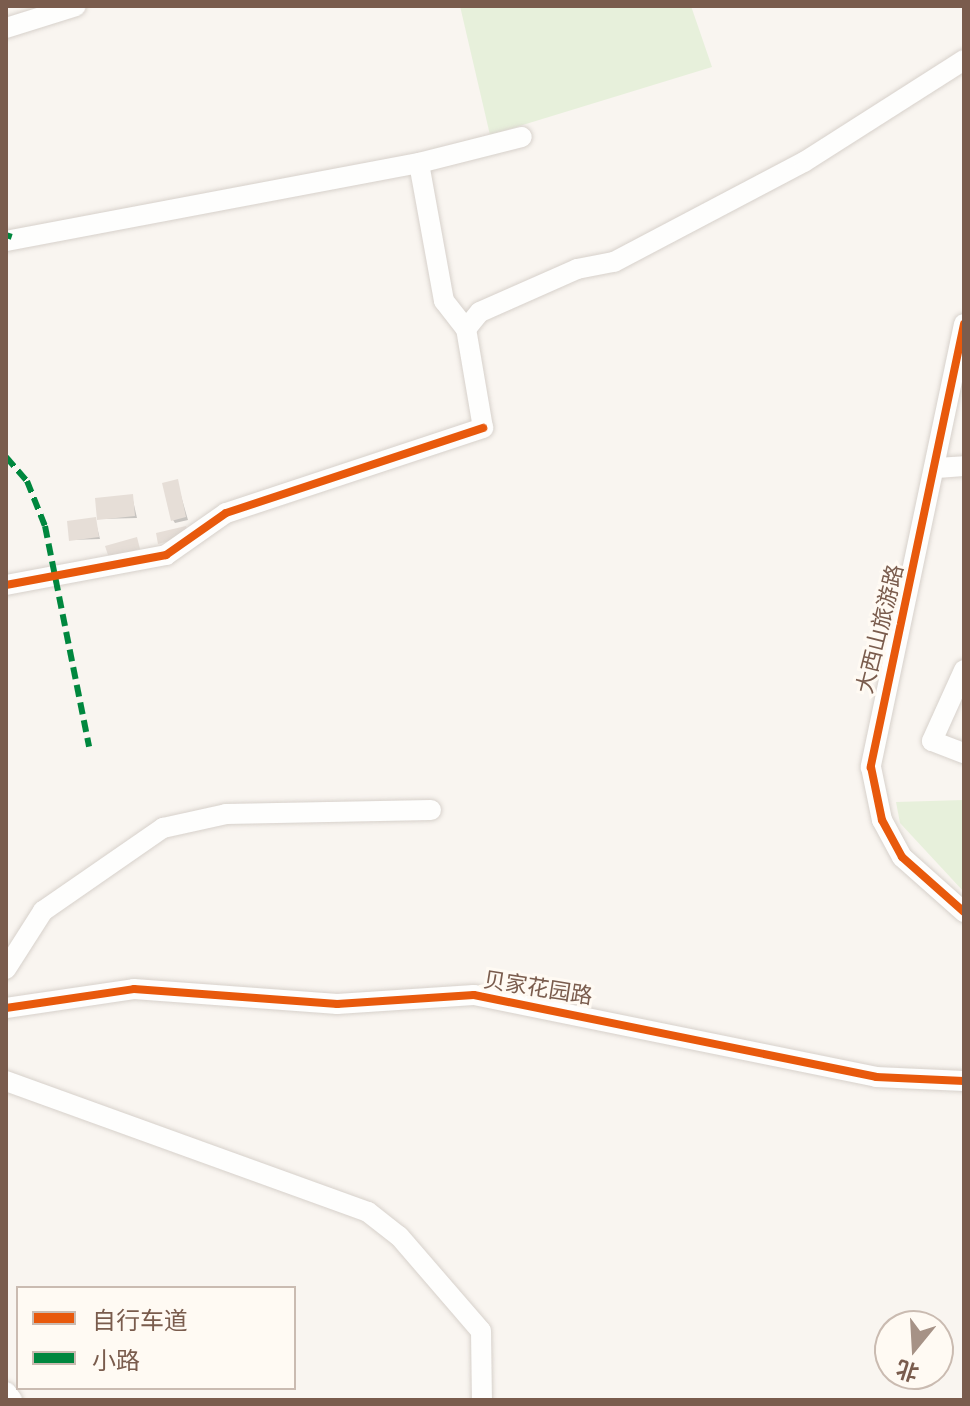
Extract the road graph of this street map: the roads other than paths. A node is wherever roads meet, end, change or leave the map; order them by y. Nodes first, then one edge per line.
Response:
1 (76, 6) edge
2 (6, 28) edge
3 (964, 60) edge
4 (522, 137) dead end
5 (419, 163) junction
6 (6, 241) edge
7 (964, 324) edge
8 (466, 329) junction
9 (964, 466) edge
10 (937, 468) junction
11 (6, 585) edge
12 (964, 670) edge
13 (964, 753) edge
14 (431, 810) dead end
15 (964, 912) edge
16 (6, 969) edge
17 (6, 1008) edge
18 (6, 1081) edge
19 (964, 1081) edge
20 (6, 1392) edge
21 (12, 1400) edge
22 (482, 1400) edge

1 - 2 street
3 - 8 street
4 - 5 street
5 - 6 street
5 - 8 street
7 - 10 street, 大西山旅游路
8 - 11 street
9 - 10 street
10 - 15 street, 大西山旅游路
12 - 13 street
14 - 16 street
17 - 19 street, 贝家花园路
18 - 22 street
20 - 21 street

